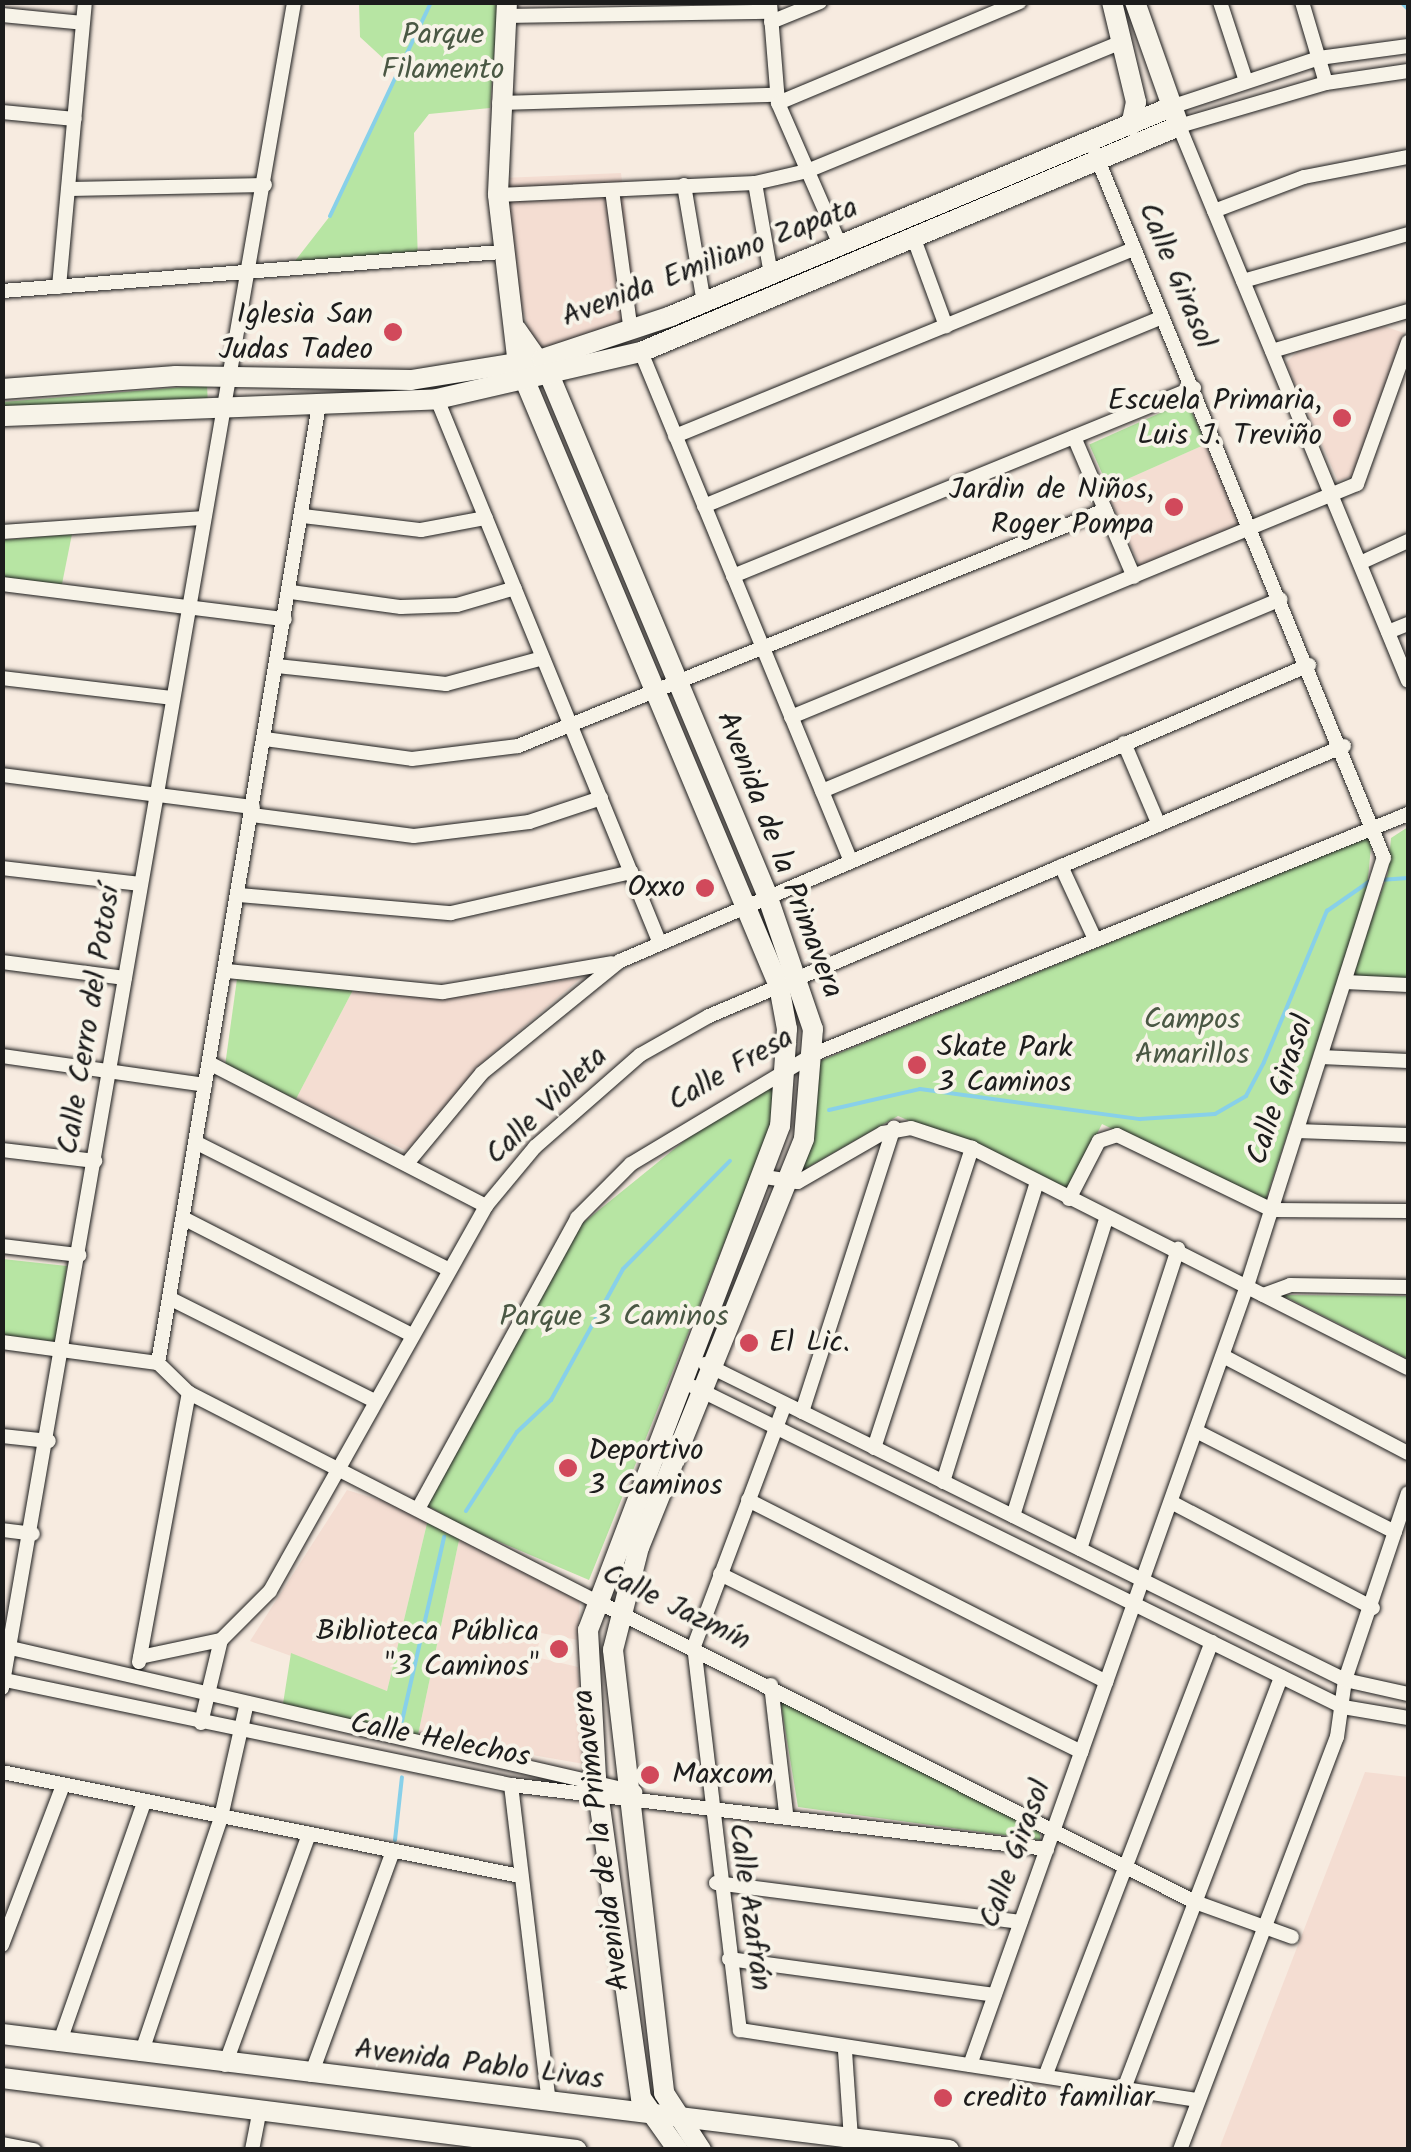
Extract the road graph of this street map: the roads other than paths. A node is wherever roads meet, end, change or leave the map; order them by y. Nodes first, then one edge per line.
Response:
1 (85, 2) edge
2 (294, 2) edge
3 (820, 2) edge
4 (1020, 2) edge
5 (1112, 2) edge
6 (1135, 2) edge
7 (1220, 2) edge
8 (1302, 2) edge
9 (506, 9) edge
10 (770, 12) edge
11 (2, 15) edge
12 (82, 23) junction
13 (1121, 42) junction
14 (1408, 46) edge
15 (1319, 58) junction
16 (1408, 72) edge
17 (1246, 78) junction
18 (1326, 83) junction
19 (777, 99) junction
20 (498, 103) junction
21 (2, 112) edge
22 (1175, 116) junction
23 (75, 119) junction
24 (1131, 125) junction
25 (1095, 154) junction
26 (1408, 157) edge
27 (807, 171) junction
28 (755, 183) junction
29 (265, 185) junction
30 (684, 186) junction
31 (70, 189) junction
32 (612, 190) junction
33 (498, 196) junction
34 (1214, 211) junction
35 (1408, 234) edge
36 (914, 239) junction
37 (840, 245) junction
38 (1134, 249) junction
39 (501, 252) junction
40 (252, 272) junction
41 (771, 275) junction
42 (1243, 281) junction
43 (58, 288) junction
44 (2, 291) edge
45 (704, 303) junction
46 (1408, 311) edge
47 (1162, 316) junction
48 (946, 326) junction
49 (516, 329) junction
50 (631, 332) junction
51 (1408, 342) edge
52 (1272, 351) junction
53 (641, 352) junction
54 (542, 358) junction
55 (521, 374) junction
56 (226, 377) junction
57 (552, 379) junction
58 (1194, 388) junction
59 (2, 389) edge
60 (437, 398) junction
61 (220, 401) junction
62 (319, 404) junction
63 (2, 416) edge
64 (675, 436) junction
65 (1074, 437) junction
66 (1332, 496) junction
67 (704, 506) junction
68 (1105, 510) junction
69 (303, 516) junction
70 (200, 518) junction
71 (486, 518) junction
72 (1252, 528) junction
73 (2, 532) edge
74 (1408, 541) edge
75 (1360, 564) junction
76 (733, 576) junction
77 (1134, 577) junction
78 (2, 584) edge
79 (514, 588) junction
80 (291, 592) junction
81 (1280, 598) junction
82 (186, 606) junction
83 (285, 618) junction
84 (1408, 624) edge
85 (1388, 632) junction
86 (763, 649) junction
87 (544, 658) junction
88 (277, 666) junction
89 (1308, 666) junction
90 (2, 678) edge
91 (1408, 681) edge
92 (680, 683) junction
93 (655, 692) junction
94 (171, 698) junction
95 (792, 717) junction
96 (572, 726) junction
97 (265, 740) junction
98 (1124, 743) junction
99 (1344, 746) junction
100 (2, 775) edge
101 (822, 791) junction
102 (155, 793) junction
103 (601, 798) junction
104 (253, 811) junction
105 (1408, 814) edge
106 (1159, 825) junction
107 (1378, 826) junction
108 (850, 859) junction
109 (1060, 866) junction
110 (2, 868) edge
111 (631, 872) junction
112 (140, 884) junction
113 (766, 892) junction
114 (239, 896) junction
115 (745, 902) junction
116 (1094, 937) junction
117 (660, 940) junction
118 (620, 961) junction
119 (2, 962) edge
120 (227, 971) junction
121 (800, 977) junction
122 (125, 978) junction
123 (1345, 982) junction
124 (779, 986) junction
125 (1408, 986) edge
126 (814, 1054) junction
127 (2, 1056) edge
128 (1321, 1057) junction
129 (1408, 1061) edge
130 (209, 1064) junction
131 (789, 1066) junction
132 (110, 1069) junction
133 (206, 1085) junction
134 (894, 1128) junction
135 (1297, 1131) junction
136 (1408, 1136) edge
137 (196, 1142) junction
138 (972, 1148) junction
139 (2, 1150) edge
140 (95, 1161) junction
141 (409, 1161) junction
142 (759, 1176) junction
143 (782, 1184) junction
144 (1036, 1186) junction
145 (1069, 1200) junction
146 (486, 1206) junction
147 (1272, 1210) junction
148 (1408, 1211) edge
149 (182, 1218) junction
150 (1106, 1219) junction
151 (2, 1246) edge
152 (1178, 1248) junction
153 (79, 1255) junction
154 (449, 1270) junction
155 (1248, 1286) junction
156 (1408, 1287) edge
157 (1263, 1295) junction
158 (169, 1298) junction
159 (412, 1335) junction
160 (2, 1342) edge
161 (64, 1349) junction
162 (688, 1356) junction
163 (1222, 1356) junction
164 (158, 1363) junction
165 (712, 1368) junction
166 (1408, 1368) edge
167 (680, 1380) junction
168 (703, 1392) junction
169 (189, 1393) junction
170 (375, 1401) junction
171 (785, 1404) junction
172 (802, 1412) junction
173 (775, 1427) junction
174 (1196, 1431) junction
175 (2, 1436) edge
176 (48, 1441) junction
177 (874, 1448) junction
178 (1408, 1453) edge
179 (340, 1470) junction
180 (943, 1482) junction
181 (1408, 1494) edge
182 (748, 1500) junction
183 (1171, 1502) junction
184 (418, 1509) junction
185 (1013, 1516) junction
186 (2, 1530) edge
187 (1395, 1532) junction
188 (34, 1534) junction
189 (1080, 1549) junction
190 (720, 1574) junction
191 (1142, 1581) junction
192 (596, 1601) junction
193 (1134, 1604) junction
194 (1373, 1608) junction
195 (618, 1611) junction
196 (221, 1640) junction
197 (1212, 1642) junction
198 (694, 1646) junction
199 (8, 1647) edge
200 (139, 1665) junction
201 (1281, 1676) junction
202 (1345, 1680) junction
203 (1107, 1682) junction
204 (4, 1684) edge
205 (771, 1686) junction
206 (207, 1692) junction
207 (1408, 1694) edge
208 (247, 1703) junction
209 (1343, 1707) junction
210 (1408, 1718) edge
211 (201, 1723) junction
212 (240, 1728) junction
213 (1082, 1752) junction
214 (2, 1772) edge
215 (63, 1785) junction
216 (512, 1785) junction
217 (598, 1787) junction
218 (630, 1793) junction
219 (144, 1802) junction
220 (708, 1805) junction
221 (786, 1814) junction
222 (221, 1817) junction
223 (1054, 1828) junction
224 (309, 1834) junction
225 (1047, 1850) junction
226 (393, 1851) junction
227 (1126, 1862) junction
228 (520, 1876) junction
229 (716, 1884) junction
230 (1195, 1902) junction
231 (1021, 1922) junction
232 (1266, 1928) junction
233 (1292, 1937) dead end
234 (2, 1946) edge
235 (729, 1959) junction
236 (995, 1995) junction
237 (2, 2034) edge
238 (59, 2044) junction
239 (845, 2051) junction
240 (141, 2054) junction
241 (225, 2065) junction
242 (970, 2066) junction
243 (1046, 2074) junction
244 (312, 2075) junction
245 (2, 2078) edge
246 (1126, 2086) junction
247 (1198, 2100) junction
248 (549, 2103) junction
249 (260, 2109) junction
250 (650, 2117) junction
251 (678, 2118) junction
252 (851, 2138) junction
253 (2, 2144) edge
254 (518, 2146) edge
255 (34, 2150) edge
256 (252, 2150) edge
257 (577, 2150) edge
258 (678, 2150) edge
259 (701, 2150) edge
260 (949, 2150) edge
261 (1180, 2150) edge

1 - 12 street
2 - 29 street, Calle Cerro del Potosí
3 - 10 street
4 - 19 street
5 - 13 street
6 - 22 street
7 - 17 street
8 - 15 street
9 - 10 street
9 - 20 street, Avenida de la Primavera
10 - 19 street
11 - 12 street
12 - 23 street
13 - 24 street
13 - 27 street
14 - 15 street, Avenida Emiliano Zapata
15 - 17 street, Avenida Emiliano Zapata
15 - 18 street
16 - 18 street, Avenida Emiliano Zapata
17 - 22 street, Avenida Emiliano Zapata
18 - 22 street, Avenida Emiliano Zapata
19 - 20 street
19 - 27 street
20 - 33 street, Avenida de la Primavera
21 - 23 street
22 - 24 street, Avenida Emiliano Zapata
22 - 25 street, Avenida Emiliano Zapata
22 - 34 street
23 - 31 street
24 - 25 street, Avenida Emiliano Zapata
25 - 36 street, Avenida Emiliano Zapata
25 - 37 street, Avenida Emiliano Zapata
25 - 38 street, Calle Girasol
26 - 34 street
27 - 28 street
27 - 37 street
28 - 30 street
28 - 41 street
29 - 31 street
29 - 40 street, Calle Cerro del Potosí
30 - 32 street
30 - 45 street
31 - 43 street
32 - 33 street
32 - 50 street
33 - 39 street, Avenida de la Primavera
34 - 42 street
35 - 42 street
36 - 48 street
36 - 53 street, Avenida Emiliano Zapata
37 - 41 street, Avenida Emiliano Zapata
38 - 47 street, Calle Girasol
38 - 48 street
39 - 40 street
39 - 49 street, Avenida de la Primavera
40 - 43 street
40 - 56 street, Calle Cerro del Potosí
41 - 45 street, Avenida Emiliano Zapata
42 - 52 street
43 - 44 street
45 - 50 street, Avenida Emiliano Zapata
46 - 52 street
47 - 58 street, Calle Girasol
47 - 67 street
48 - 64 street
49 - 54 street, Avenida de la Primavera
49 - 55 street, Avenida de la Primavera
50 - 54 street, Avenida Emiliano Zapata
51 - 66 street
52 - 66 street
53 - 57 street, Avenida Emiliano Zapata
53 - 64 street
54 - 55 street, Avenida Emiliano Zapata
54 - 57 street, Avenida de la Primavera
55 - 56 street, Avenida Emiliano Zapata
55 - 57 street, Avenida Emiliano Zapata
55 - 60 street, Avenida Emiliano Zapata
55 - 93 street, Avenida de la Primavera
56 - 59 street, Avenida Emiliano Zapata
56 - 61 street, Calle Cerro del Potosí
57 - 92 street, Avenida de la Primavera
58 - 65 street
58 - 72 street, Calle Girasol
60 - 62 street, Avenida Emiliano Zapata
60 - 71 street
61 - 62 street, Avenida Emiliano Zapata
61 - 63 street, Avenida Emiliano Zapata
61 - 70 street, Calle Cerro del Potosí
62 - 69 street
64 - 67 street
65 - 68 street
65 - 76 street
66 - 72 street
66 - 75 street
67 - 76 street
68 - 77 street
68 - 86 street
69 - 71 street
69 - 80 street
70 - 73 street
70 - 82 street, Calle Cerro del Potosí
71 - 79 street
72 - 77 street
72 - 81 street, Calle Girasol
74 - 75 street
75 - 85 street
76 - 86 street
77 - 95 street
78 - 82 street
79 - 80 street
79 - 87 street
80 - 83 street
81 - 89 street, Calle Girasol
81 - 101 street
82 - 83 street
82 - 94 street, Calle Cerro del Potosí
83 - 88 street
84 - 85 street
85 - 91 street
86 - 92 street
86 - 95 street
87 - 88 street
87 - 96 street
88 - 97 street
89 - 98 street
89 - 99 street, Calle Girasol
90 - 94 street
92 - 93 street
92 - 113 street, Avenida de la Primavera
93 - 96 street
93 - 115 street, Avenida de la Primavera
94 - 102 street, Calle Cerro del Potosí
95 - 101 street
96 - 97 street
96 - 103 street
97 - 104 street
98 - 106 street
98 - 108 street
99 - 106 street, Calle Violeta
99 - 107 street, Calle Girasol
100 - 102 street
101 - 108 street
102 - 104 street
102 - 112 street, Calle Cerro del Potosí
103 - 104 street
103 - 111 street
104 - 114 street
105 - 107 street, Calle Fresa
106 - 109 street, Calle Violeta
107 - 116 street, Calle Fresa
107 - 123 street, Calle Girasol
108 - 113 street
109 - 116 street
109 - 121 street, Calle Violeta
110 - 112 street
111 - 114 street
111 - 117 street
112 - 122 street, Calle Cerro del Potosí
113 - 115 street
113 - 121 street, Avenida de la Primavera
114 - 120 street
115 - 117 street
115 - 124 street, Avenida de la Primavera
116 - 126 street, Calle Fresa
117 - 118 street
118 - 120 street
118 - 141 street
119 - 122 street
120 - 130 street
121 - 124 street, Calle Violeta
121 - 126 street, Avenida de la Primavera
122 - 132 street, Calle Cerro del Potosí
123 - 125 street
123 - 128 street, Calle Girasol
124 - 131 street, Avenida de la Primavera
124 - 146 street, Calle Violeta
126 - 131 street, Calle Fresa
126 - 143 street, Avenida de la Primavera
127 - 132 street
128 - 129 street
128 - 135 street, Calle Girasol
130 - 133 street
130 - 141 street
131 - 142 street, Avenida de la Primavera
131 - 184 street, Calle Fresa
132 - 133 street
132 - 140 street, Calle Cerro del Potosí
133 - 137 street
134 - 138 street
134 - 143 street
134 - 172 street
135 - 136 street
135 - 147 street, Calle Girasol
137 - 149 street
137 - 154 street
138 - 144 street
138 - 177 street
139 - 140 street
140 - 153 street, Calle Cerro del Potosí
141 - 146 street
142 - 143 street
142 - 162 street, Avenida de la Primavera
143 - 165 street, Avenida de la Primavera
144 - 145 street
144 - 180 street
145 - 147 street
145 - 150 street
146 - 154 street, Calle Violeta
147 - 148 street
147 - 155 street, Calle Girasol
149 - 158 street
149 - 159 street
150 - 152 street
150 - 185 street
151 - 153 street
152 - 155 street
152 - 189 street
153 - 161 street, Calle Cerro del Potosí
154 - 159 street, Calle Violeta
155 - 157 street
155 - 163 street, Calle Girasol
156 - 157 street
157 - 166 street
158 - 164 street
158 - 170 street
159 - 170 street, Calle Violeta
160 - 161 street
161 - 164 street
161 - 176 street, Calle Cerro del Potosí
162 - 165 street
162 - 167 street, Avenida de la Primavera
163 - 174 street, Calle Girasol
163 - 178 street
164 - 169 street, Calle Jazmín
165 - 168 street, Avenida de la Primavera
165 - 171 street
167 - 168 street
167 - 192 street, Avenida de la Primavera
168 - 173 street
168 - 195 street, Avenida de la Primavera
169 - 179 street, Calle Jazmín
169 - 200 street
170 - 179 street, Calle Violeta
171 - 172 street
171 - 173 street, Calle Azafrán
172 - 177 street
173 - 182 street, Calle Azafrán
173 - 193 street
174 - 183 street, Calle Girasol
174 - 187 street
175 - 176 street
176 - 188 street, Calle Cerro del Potosí
177 - 180 street
179 - 184 street, Calle Jazmín
179 - 196 street, Calle Violeta
180 - 185 street
181 - 187 street
182 - 190 street, Calle Azafrán
182 - 203 street
183 - 191 street, Calle Girasol
183 - 194 street
184 - 192 street, Calle Jazmín
185 - 189 street
186 - 188 street
187 - 194 street
188 - 199 street, Calle Cerro del Potosí
189 - 191 street
190 - 198 street, Calle Azafrán
190 - 213 street
191 - 193 street, Calle Girasol
191 - 202 street
192 - 195 street, Calle Jazmín
192 - 217 street, Avenida de la Primavera
193 - 197 street
193 - 203 street, Calle Girasol
194 - 202 street
195 - 198 street, Calle Jazmín
195 - 218 street, Avenida de la Primavera
196 - 200 street
196 - 206 street, Calle Violeta
197 - 201 street
197 - 227 street
198 - 205 street, Calle Jazmín
198 - 220 street, Calle Azafrán
199 - 200 street
199 - 204 street, Calle Cerro del Potosí
200 - 206 street
201 - 209 street
201 - 230 street
202 - 207 street
202 - 209 street
203 - 213 street, Calle Girasol
204 - 211 street, Calle Helechos
205 - 221 street
205 - 223 street, Calle Jazmín
206 - 208 street
206 - 211 street, Calle Violeta
208 - 212 street
208 - 217 street
209 - 210 street
209 - 232 street
211 - 212 street, Calle Helechos
212 - 216 street, Calle Helechos
212 - 222 street
213 - 223 street, Calle Girasol
214 - 215 street
215 - 219 street
215 - 234 street
216 - 217 street, Calle Helechos
216 - 228 street
217 - 218 street
217 - 250 street, Avenida de la Primavera
218 - 220 street
218 - 251 street, Avenida de la Primavera
219 - 222 street
219 - 238 street
220 - 221 street
220 - 229 street, Calle Azafrán
221 - 225 street
222 - 224 street
222 - 240 street
223 - 225 street, Calle Girasol
223 - 227 street, Calle Jazmín
224 - 226 street
224 - 241 street
225 - 231 street, Calle Girasol
226 - 228 street
226 - 244 street
227 - 230 street, Calle Jazmín
227 - 243 street
228 - 248 street
229 - 231 street
229 - 235 street, Calle Azafrán
230 - 232 street, Calle Jazmín
230 - 246 street
231 - 236 street, Calle Girasol
232 - 233 street, Calle Jazmín
232 - 247 street
235 - 236 street
235 - 239 street, Calle Azafrán
236 - 242 street, Calle Girasol
237 - 238 street, Avenida Pablo Livas
238 - 240 street, Avenida Pablo Livas
239 - 242 street, Calle Azafrán
239 - 252 street
240 - 241 street, Avenida Pablo Livas
241 - 244 street, Avenida Pablo Livas
242 - 243 street, Calle Azafrán
243 - 246 street, Calle Azafrán
244 - 248 street, Avenida Pablo Livas
245 - 249 street
246 - 247 street, Calle Azafrán
247 - 261 street
248 - 250 street, Avenida Pablo Livas
249 - 254 street
249 - 256 street
250 - 251 street, Avenida Pablo Livas
250 - 258 street
251 - 252 street, Avenida Pablo Livas
251 - 259 street, Avenida de la Primavera
252 - 260 street, Avenida Pablo Livas
253 - 255 street
254 - 257 street

